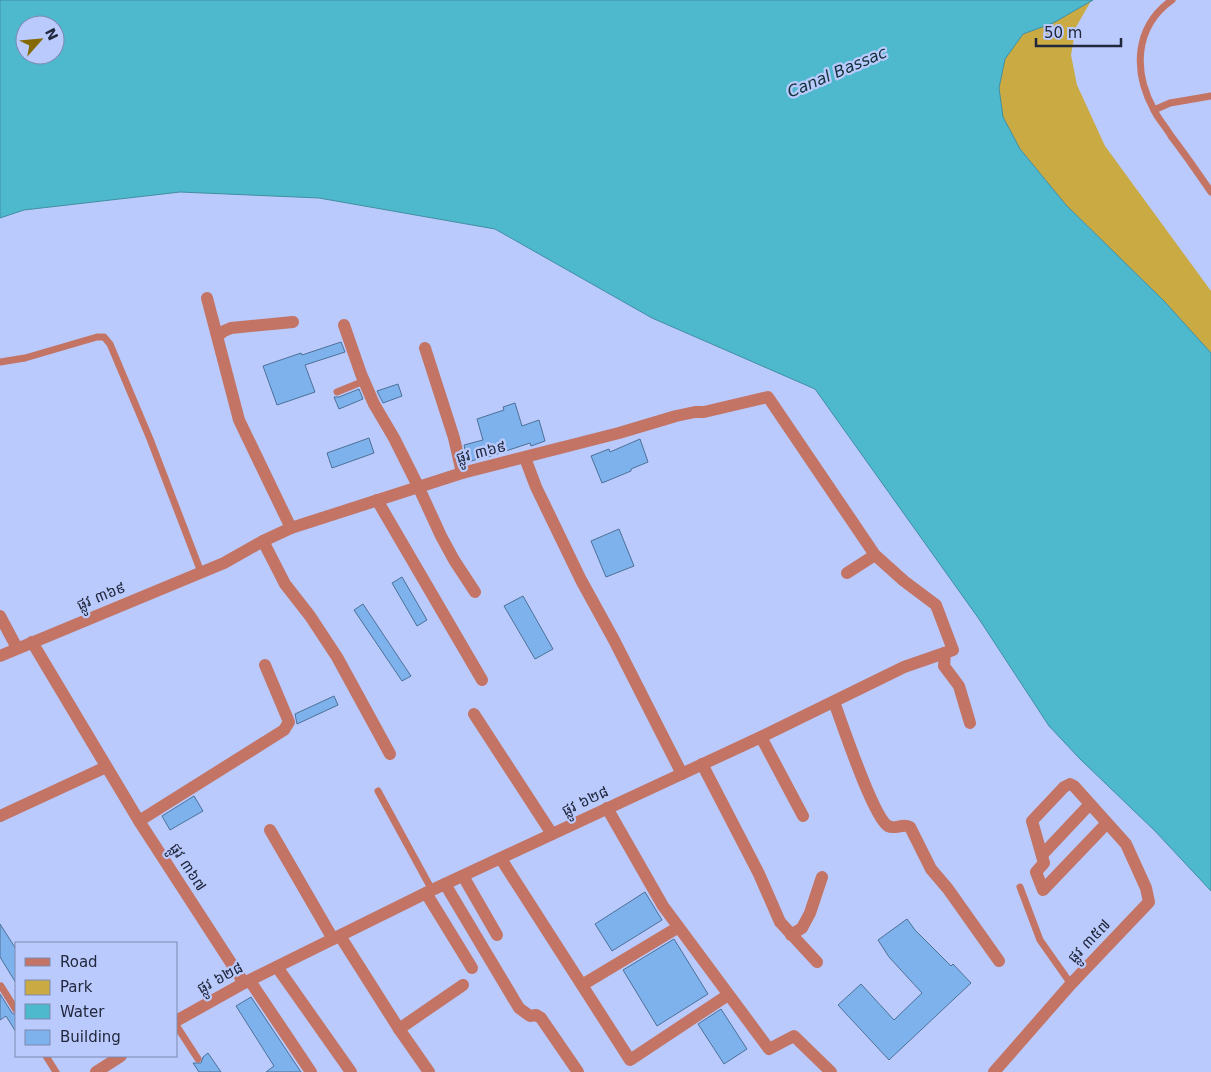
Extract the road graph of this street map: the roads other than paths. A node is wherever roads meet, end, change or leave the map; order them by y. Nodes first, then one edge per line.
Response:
1 (1172, 0) edge
2 (1211, 96) edge
3 (1154, 110) junction
4 (1211, 192) edge
5 (207, 298) dead end
6 (293, 322) dead end
7 (344, 325) dead end
8 (218, 336) junction
9 (425, 348) dead end
10 (0, 362) edge
11 (364, 381) junction
12 (337, 392) dead end
13 (524, 458) junction
14 (462, 473) junction
15 (418, 486) junction
16 (377, 500) junction
17 (291, 528) junction
18 (263, 541) junction
19 (875, 555) junction
20 (201, 572) junction
21 (847, 573) dead end
22 (475, 592) dead end
23 (0, 616) edge
24 (32, 642) junction
25 (17, 648) junction
26 (945, 653) junction
27 (0, 656) edge
28 (265, 665) dead end
29 (482, 680) dead end
30 (834, 702) junction
31 (474, 714) dead end
32 (970, 723) dead end
33 (761, 737) junction
34 (390, 754) dead end
35 (702, 764) junction
36 (106, 767) junction
37 (682, 774) junction
38 (378, 791) dead end
39 (1090, 804) junction
40 (607, 808) junction
41 (0, 816) edge
42 (803, 816) dead end
43 (140, 821) junction
44 (1107, 823) junction
45 (270, 830) dead end
46 (552, 834) junction
47 (1042, 855) junction
48 (501, 859) junction
49 (463, 876) junction
50 (822, 878) dead end
51 (445, 884) junction
52 (1020, 887) dead end
53 (429, 891) junction
54 (678, 928) junction
55 (497, 935) dead end
56 (792, 936) junction
57 (337, 937) junction
58 (999, 961) dead end
59 (817, 962) dead end
60 (277, 967) junction
61 (472, 968) dead end
62 (247, 982) junction
63 (1071, 984) junction
64 (463, 985) dead end
65 (582, 985) junction
66 (1, 986) edge
67 (728, 995) junction
68 (15, 1008) edge
69 (178, 1022) edge
70 (178, 1026) edge
71 (399, 1029) junction
72 (47, 1057) edge
73 (198, 1059) dead end
74 (116, 1063) edge
75 (56, 1072) edge
76 (97, 1072) edge
77 (311, 1072) edge
78 (351, 1072) edge
79 (429, 1072) edge
80 (578, 1072) edge
81 (831, 1072) edge
82 (994, 1072) edge

1 - 3 lane
2 - 3 lane
3 - 4 lane
5 - 8 street
6 - 8 street
7 - 11 street
8 - 17 street
9 - 14 street
10 - 20 lane
11 - 12 lane
11 - 15 street
13 - 14 street, ផ្លូវ ៣៦៩
13 - 19 street, ផ្លូវ ៣៦៩
13 - 37 street
14 - 15 street, ផ្លូវ ៣៦៩
15 - 16 street, ផ្លូវ ៣៦៩
15 - 22 street
16 - 17 street, ផ្លូវ ៣៦៩
16 - 29 street
17 - 18 street, ផ្លូវ ៣៦៩
18 - 20 street, ផ្លូវ ៣៦៩
18 - 34 street
19 - 21 street
19 - 26 street, ផ្លូវ ៣៦៩
20 - 24 street, ផ្លូវ ៣៦៩
23 - 25 street
24 - 25 street, ផ្លូវ ៣៦៩
24 - 36 street, ផ្លូវ ៣៦៧
25 - 27 street, ផ្លូវ ៣៦៩
26 - 30 street, ផ្លូវ ៦២៨
26 - 32 street
28 - 43 street
30 - 33 street, ផ្លូវ ៦២៨
30 - 58 street
31 - 46 street
33 - 35 street, ផ្លូវ ៦២៨
33 - 42 street
35 - 37 street, ផ្លូវ ៦២៨
35 - 56 street
36 - 41 street
36 - 43 street, ផ្លូវ ៣៦៧
37 - 40 street, ផ្លូវ ៦២៨
38 - 53 lane
39 - 44 street
39 - 47 street
39 - 47 street
40 - 46 street, ផ្លូវ ៦២៨
40 - 54 street
43 - 62 street, ផ្លូវ ៣៦៧
44 - 47 street
44 - 63 street, ផ្លូវ ៣៥៧
45 - 57 street
46 - 48 street, ផ្លូវ ៦២៨
48 - 49 street, ផ្លូវ ៦២៨
48 - 65 street
49 - 51 street, ផ្លូវ ៦២៨
49 - 55 street
50 - 56 street
51 - 53 street, ផ្លូវ ៦២៨
51 - 80 street
52 - 63 lane
53 - 57 street, ផ្លូវ ៦២៨
53 - 61 street
54 - 65 street
54 - 67 street
56 - 59 street
57 - 60 street, ផ្លូវ ៦២៨
57 - 71 street
60 - 62 street, ផ្លូវ ៦២៨
60 - 78 street
62 - 69 street, ផ្លូវ ៦២៨
62 - 77 street, ផ្លូវ ៣៦៧
63 - 82 street, ផ្លូវ ៣៥៧
64 - 71 street
65 - 67 street
66 - 68 lane
67 - 81 street
70 - 73 lane
71 - 79 street
72 - 75 lane
74 - 76 street

